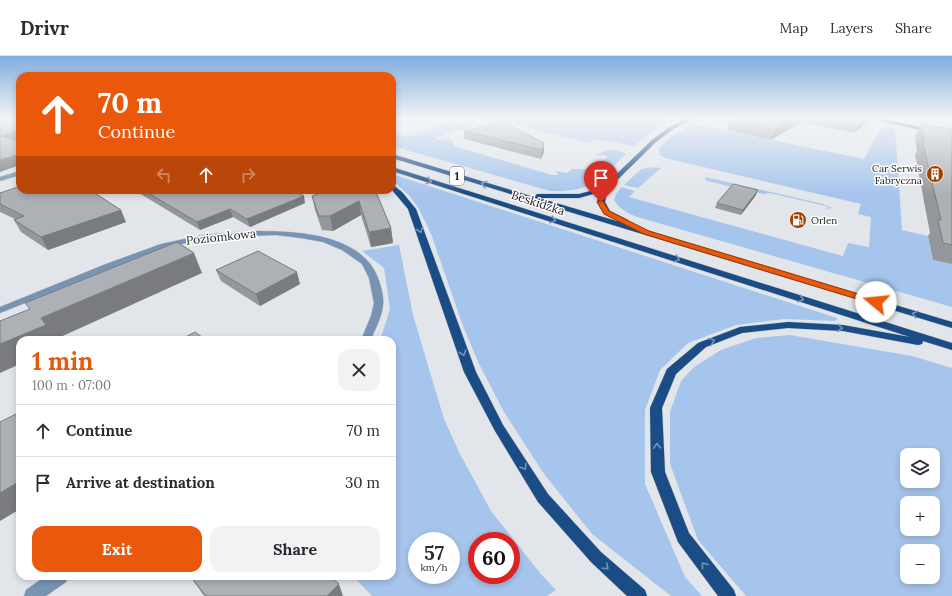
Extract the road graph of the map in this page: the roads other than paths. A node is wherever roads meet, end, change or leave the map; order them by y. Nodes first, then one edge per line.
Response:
1 (653, 143) edge
2 (396, 157) edge
3 (396, 170) edge
4 (16, 174) edge
5 (0, 179) edge
6 (396, 190) edge
7 (604, 190) junction
8 (521, 195) junction
9 (646, 232) junction
10 (0, 310) edge
11 (952, 325) edge
12 (368, 336) edge
13 (952, 347) edge
14 (54, 580) edge
15 (32, 596) edge
16 (639, 596) edge
17 (728, 596) edge

1 - 7 main road
8 -> 2 main road, Beskidzka / 1
3 -> 13 main road, Beskidzka / 1
4 - 5 street
6 -> 16 main road
7 - 8 main road
7 - 9 main road
8 - 9 main road, Beskidzka / 1
11 -> 9 main road, Beskidzka / 1
10 - 12 street, Poziomkowa
17 -> 13 main road
14 - 15 street

